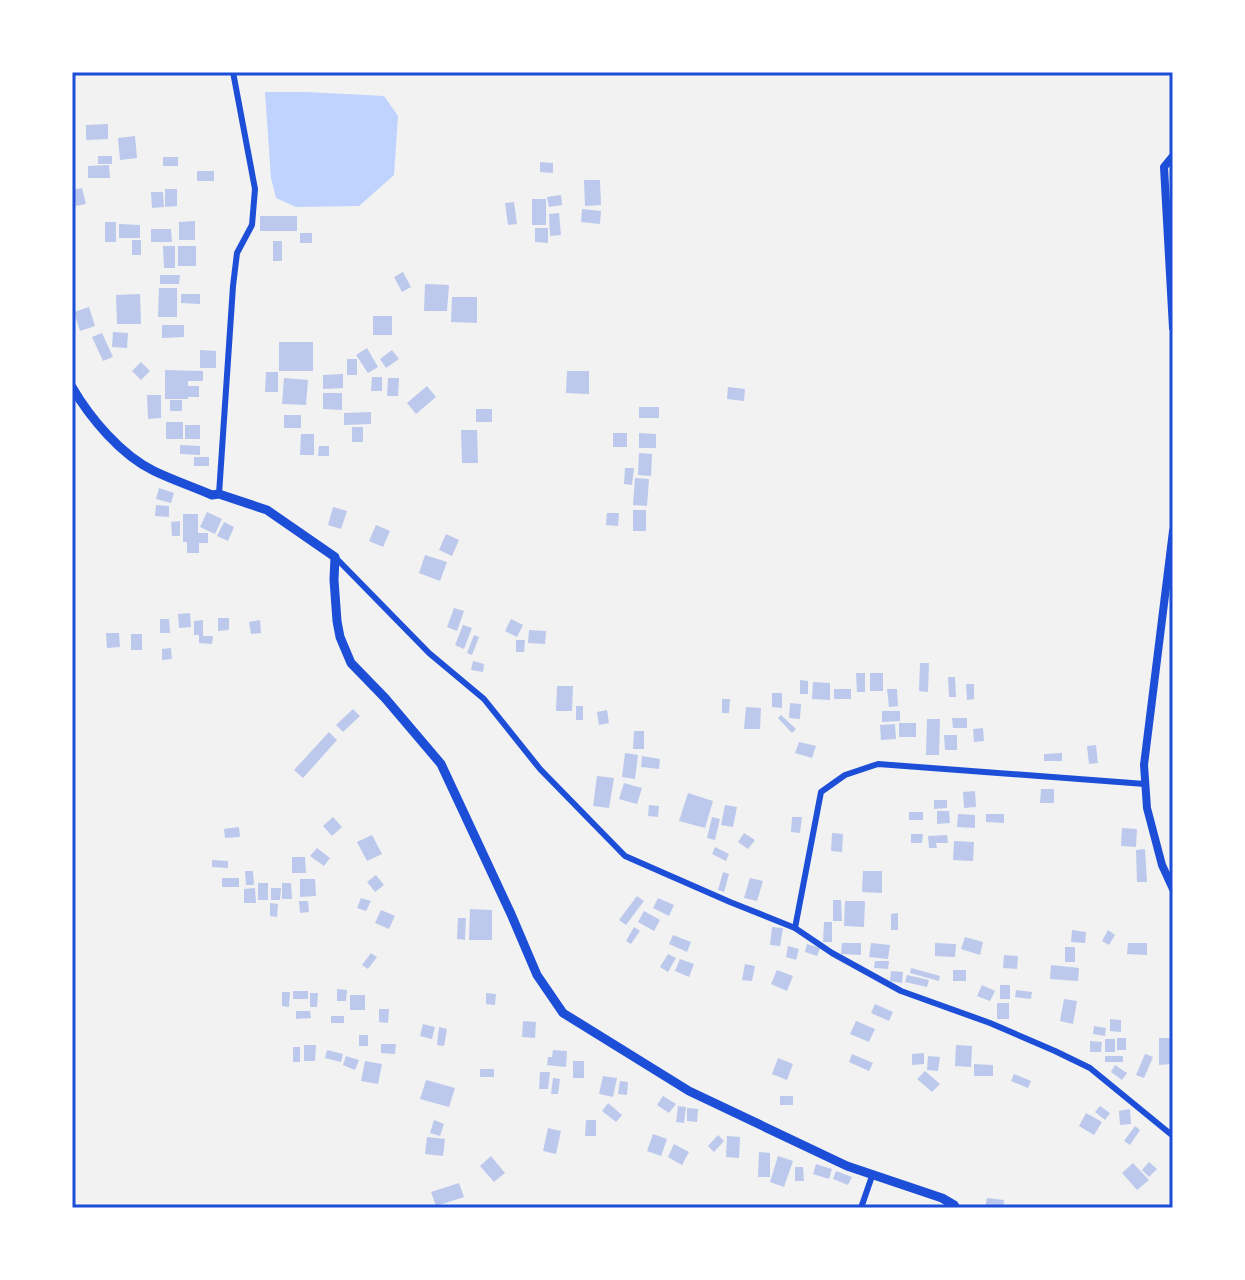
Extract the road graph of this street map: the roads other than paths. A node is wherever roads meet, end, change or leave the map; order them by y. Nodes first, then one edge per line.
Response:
1 (233, 72) edge
2 (1173, 156) edge
3 (1173, 328) edge
4 (72, 387) edge
5 (219, 494) junction
6 (1173, 531) edge
7 (335, 557) junction
8 (1145, 784) junction
9 (1173, 889) edge
10 (795, 928) junction
11 (1173, 1136) edge
12 (872, 1176) junction
13 (861, 1208) edge
14 (956, 1208) edge

1 - 5 street
2 - 3 street
4 - 5 main road
5 - 7 main road
6 - 8 street
7 - 10 street
7 - 12 main road
8 - 9 street
8 - 10 street
10 - 11 street
12 - 13 street
12 - 14 main road

